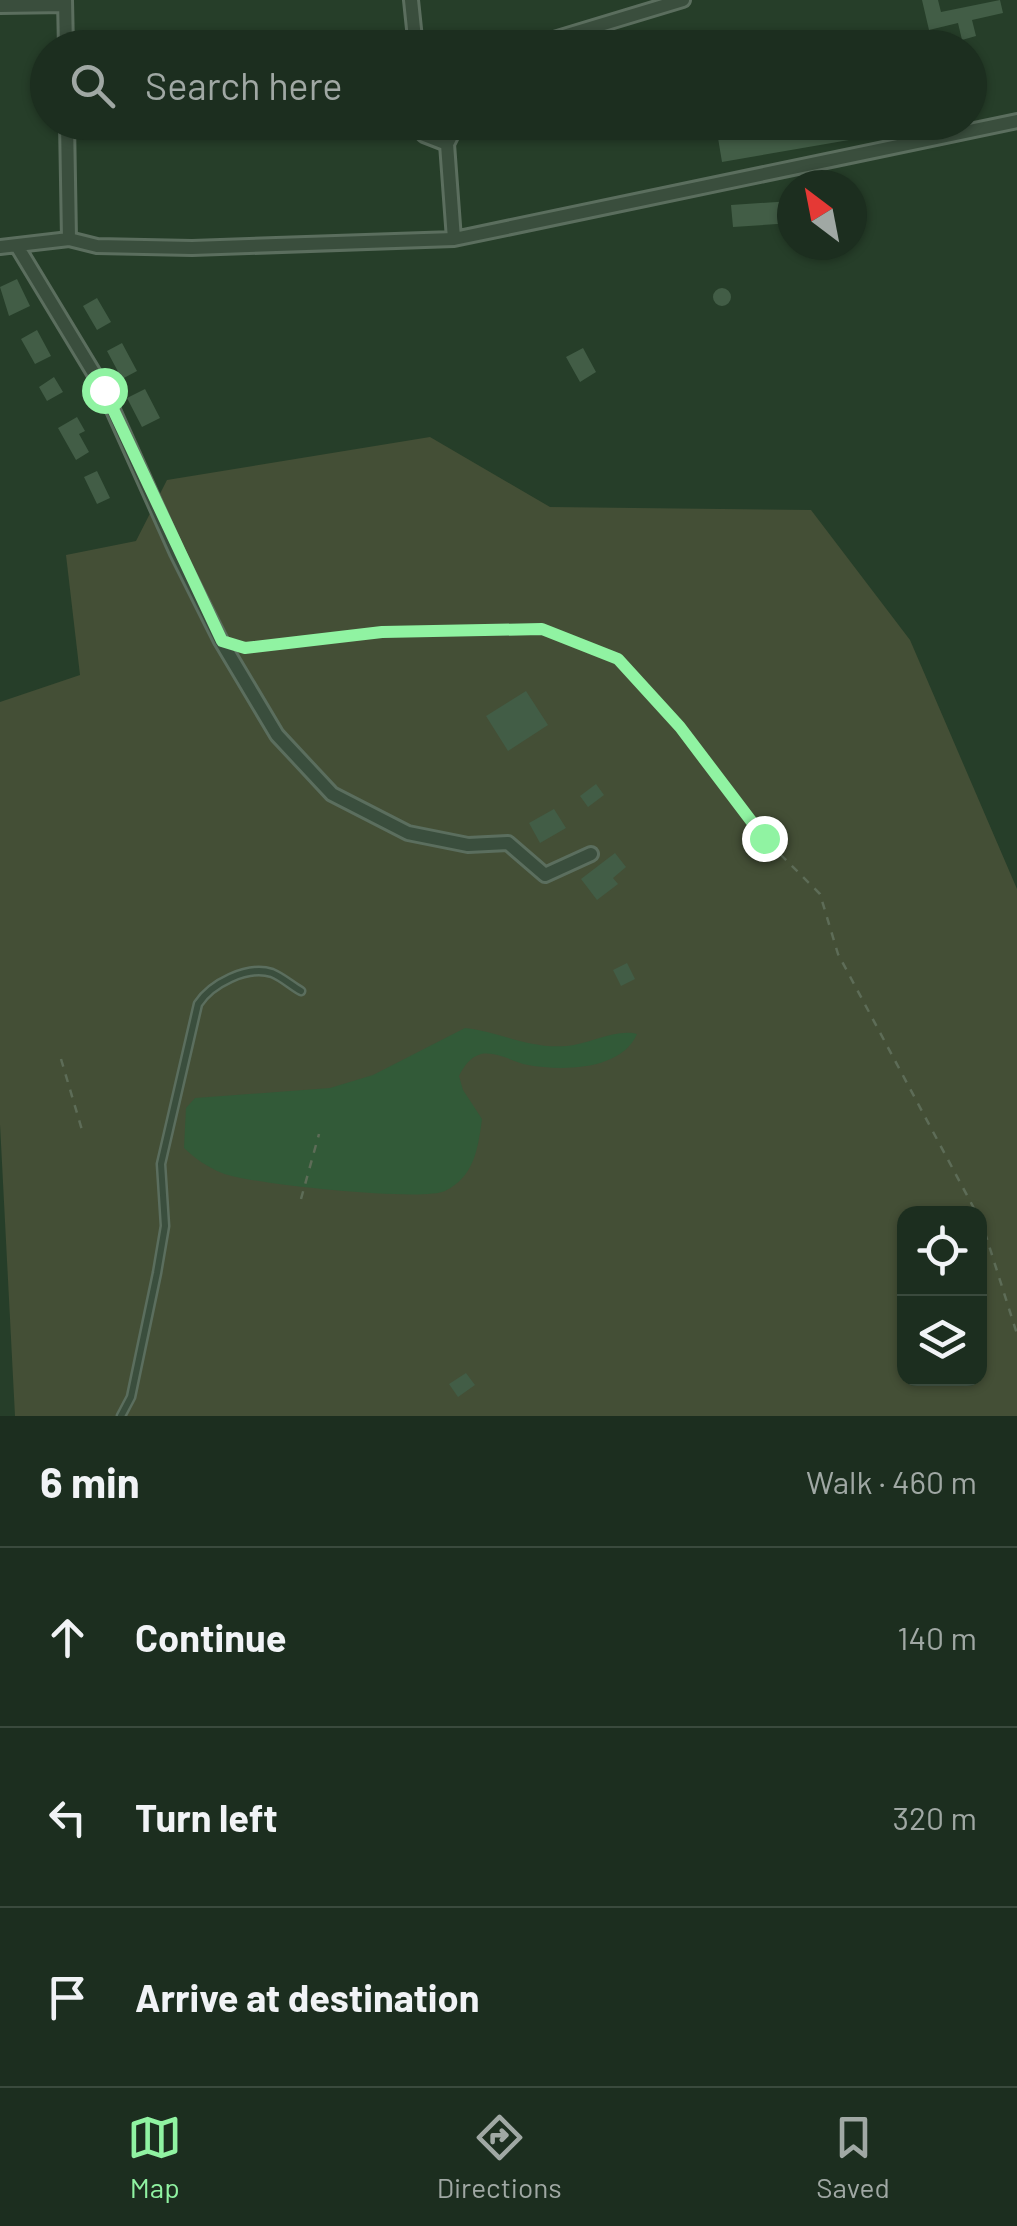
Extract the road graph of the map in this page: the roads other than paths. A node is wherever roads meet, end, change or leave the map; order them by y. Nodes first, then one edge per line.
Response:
1 (411, 0) edge
2 (683, 0) edge
3 (65, 2) edge
4 (0, 6) edge
5 (66, 30) edge
6 (414, 30) edge
7 (584, 30) edge
8 (1017, 121) edge
9 (987, 127) edge
10 (67, 140) edge
11 (437, 140) edge
12 (449, 140) edge
13 (926, 140) edge
14 (447, 144) junction
15 (69, 239) junction
16 (454, 239) junction
17 (17, 246) junction
18 (0, 247) edge
19 (591, 854) dead end
20 (301, 991) dead end
21 (121, 1416) edge

1 - 6 street
2 - 7 street
3 - 4 street
3 - 5 street
8 - 9 street
10 - 15 street
11 - 14 street
12 - 14 street
13 - 16 street
14 - 16 street
15 - 16 street
15 - 17 street
17 - 18 street
17 - 19 street
20 - 21 lane

